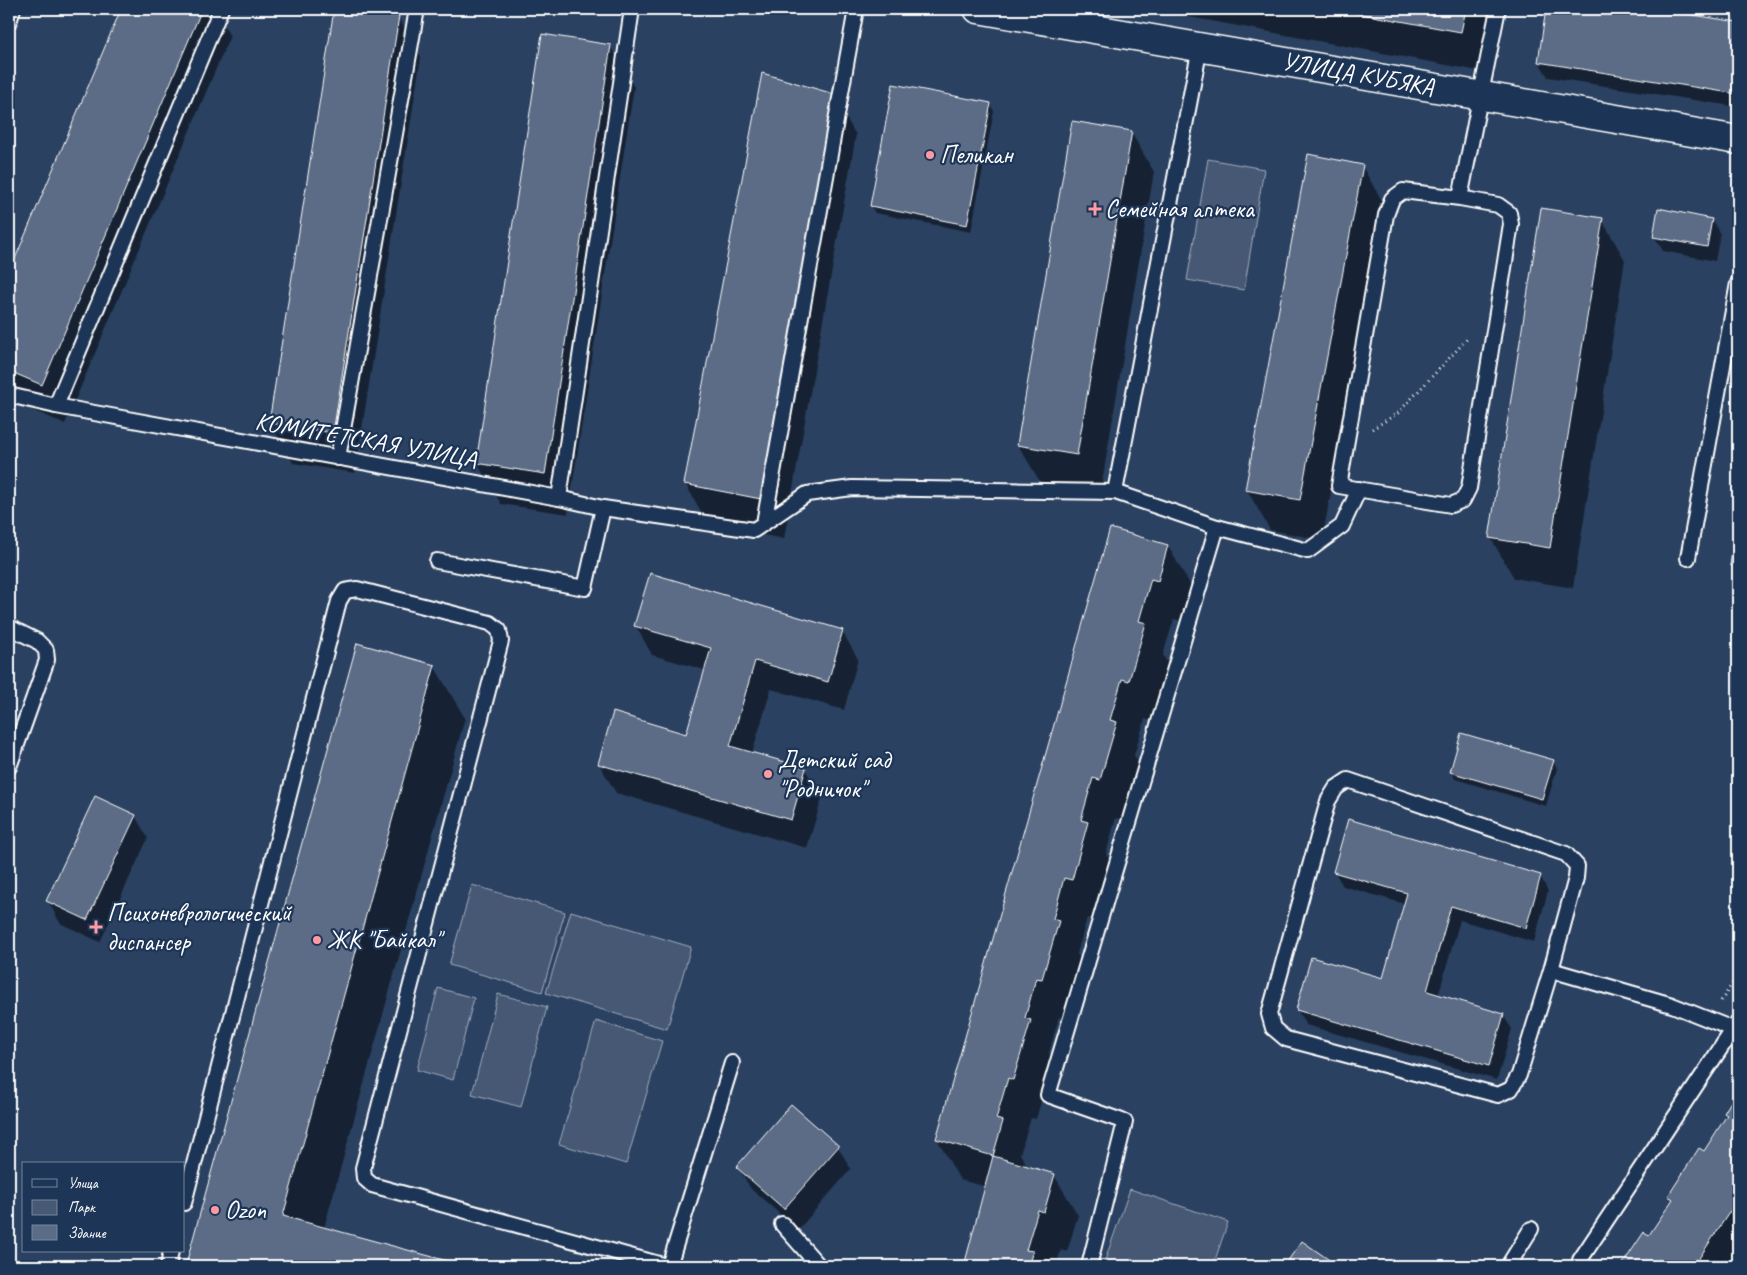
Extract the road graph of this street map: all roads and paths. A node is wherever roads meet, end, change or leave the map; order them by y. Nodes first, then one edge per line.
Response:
1 (13, 9) edge
2 (221, 9) edge
3 (417, 9) edge
4 (632, 9) edge
5 (856, 9) edge
6 (978, 9) edge
7 (1498, 9) edge
8 (9, 22) edge
9 (1200, 47) junction
10 (1480, 95) junction
11 (1738, 140) edge
12 (1460, 198) junction
13 (1738, 283) edge
14 (1498, 305) junction
15 (9, 395) edge
16 (56, 406) junction
17 (1348, 442) junction
18 (338, 458) junction
19 (1359, 489) junction
20 (1115, 492) junction
21 (559, 498) junction
22 (603, 508) junction
23 (764, 523) junction
24 (1217, 527) junction
25 (1688, 558) dead end
26 (437, 561) dead end
27 (9, 627) edge
28 (9, 767) edge
29 (1551, 970) junction
30 (1738, 975) edge
31 (1709, 1019) junction
32 (1737, 1027) edge
33 (732, 1063) dead end
34 (185, 1199) edge
35 (782, 1224) dead end
36 (1531, 1229) dead end
37 (171, 1252) edge
38 (168, 1266) edge
39 (667, 1266) edge
40 (819, 1266) edge
41 (1089, 1266) edge
42 (1508, 1266) edge
43 (1582, 1266) edge

1 - 8 lane
2 - 16 lane
3 - 18 lane
4 - 21 lane
5 - 23 lane
6 - 9 street, УЛИЦА КУБЯКА
7 - 10 lane
9 - 10 street, УЛИЦА КУБЯКА
9 - 20 lane
10 - 11 street, УЛИЦА КУБЯКА
10 - 12 lane
12 - 14 lane
12 - 17 lane
13 - 25 lane
14 - 17 path
14 - 19 lane
15 - 16 lane, КОМИТЕТСКАЯ УЛИЦА
16 - 18 lane, КОМИТЕТСКАЯ УЛИЦА
17 - 19 lane
18 - 21 lane, КОМИТЕТСКАЯ УЛИЦА
19 - 24 lane, КОМИТЕТСКАЯ УЛИЦА
20 - 23 lane, КОМИТЕТСКАЯ УЛИЦА
20 - 24 lane, КОМИТЕТСКАЯ УЛИЦА
21 - 22 lane, КОМИТЕТСКАЯ УЛИЦА
22 - 23 lane, КОМИТЕТСКАЯ УЛИЦА
22 - 26 lane
24 - 41 lane
27 - 28 lane
29 - 29 lane
29 - 31 lane
30 - 31 path
31 - 32 lane
32 - 43 lane
33 - 39 lane
34 - 39 lane
35 - 40 lane
36 - 42 lane
37 - 38 lane

